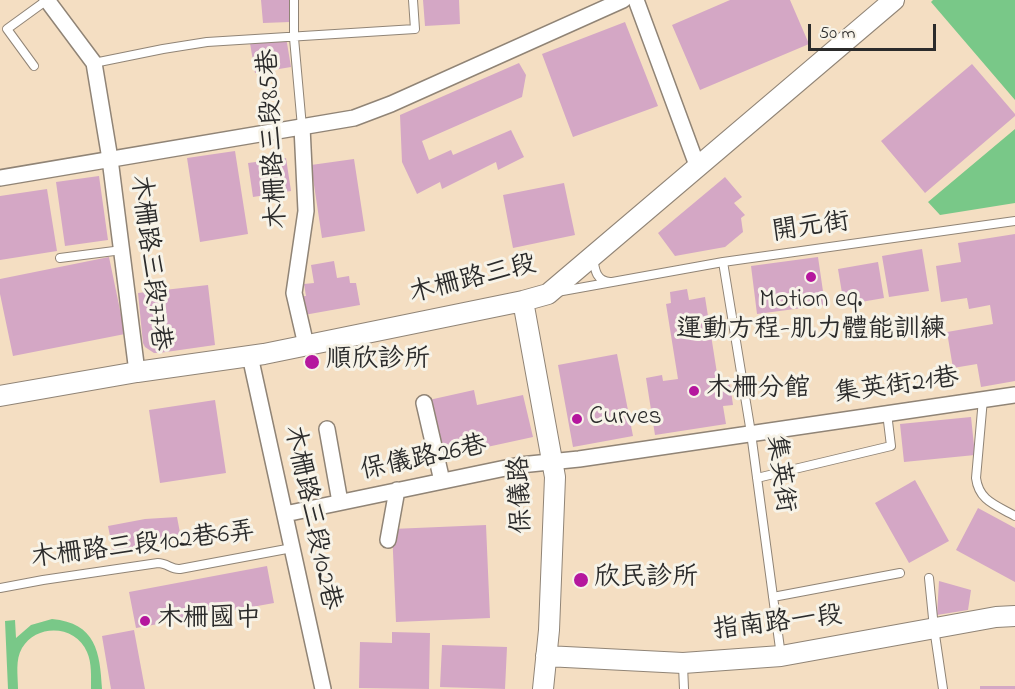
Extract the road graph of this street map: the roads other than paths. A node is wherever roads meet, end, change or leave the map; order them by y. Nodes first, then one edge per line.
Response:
1 (47, 0) edge
2 (294, 0) edge
3 (413, 0) edge
4 (623, 0) edge
5 (636, 0) edge
6 (883, 6) edge
7 (294, 38) junction
8 (94, 63) junction
9 (34, 66) dead end
10 (302, 127) junction
11 (110, 159) junction
12 (698, 168) junction
13 (0, 178) edge
14 (1015, 221) edge
15 (122, 250) junction
16 (593, 257) junction
17 (60, 258) dead end
18 (723, 262) junction
19 (614, 282) junction
20 (548, 294) junction
21 (523, 301) junction
22 (306, 345) junction
23 (250, 356) junction
24 (137, 372) junction
25 (1015, 395) edge
26 (0, 396) edge
27 (983, 399) junction
28 (424, 403) dead end
29 (887, 414) junction
30 (327, 429) dead end
31 (751, 434) junction
32 (553, 460) junction
33 (757, 478) junction
34 (442, 481) junction
35 (397, 490) junction
36 (339, 502) junction
37 (285, 514) junction
38 (1015, 516) edge
39 (388, 540) dead end
40 (292, 548) junction
41 (900, 573) dead end
42 (929, 578) dead end
43 (0, 588) edge
44 (773, 597) junction
45 (1015, 616) edge
46 (934, 628) junction
47 (546, 656) junction
48 (781, 656) junction
49 (683, 663) junction
50 (323, 689) edge
51 (543, 689) edge
52 (684, 689) edge
53 (943, 689) edge

1 - 8 street
1 - 9 lane
2 - 7 lane, 木柵路三段85巷
3 - 7 lane
4 - 10 street
5 - 12 street
6 - 12 street, 木柵路三段
7 - 8 lane
7 - 10 lane, 木柵路三段85巷
8 - 11 street, 木柵路三段77巷
10 - 11 street
10 - 22 street, 木柵路三段85巷
11 - 13 street
11 - 15 street, 木柵路三段77巷
12 - 16 street, 木柵路三段
14 - 18 lane, 開元街
15 - 17 lane
15 - 24 street, 木柵路三段77巷
16 - 19 lane
16 - 20 street, 木柵路三段
18 - 19 lane, 開元街
18 - 31 lane, 集英街
19 - 20 lane, 開元街
20 - 21 street, 木柵路三段
21 - 22 street, 木柵路三段
21 - 32 street, 保儀路
22 - 23 street, 木柵路三段
23 - 24 street, 木柵路三段
23 - 37 street, 木柵路三段102巷
24 - 26 street, 木柵路三段
25 - 27 street, 集英街21巷
27 - 29 street, 集英街21巷
27 - 38 lane
28 - 34 street
29 - 31 street, 集英街21巷
29 - 33 lane
30 - 36 street, 保儀路26巷
31 - 32 street, 集英街21巷
31 - 33 lane, 集英街
32 - 34 street, 保儀路26巷
32 - 47 street, 保儀路
33 - 44 lane, 集英街
34 - 35 street, 保儀路26巷
35 - 36 street, 保儀路26巷
35 - 39 street
36 - 37 street, 保儀路26巷
37 - 40 street, 木柵路三段102巷
40 - 43 lane, 木柵路三段102巷6弄
40 - 50 street, 木柵路三段102巷
41 - 44 lane
42 - 46 lane
44 - 48 lane, 集英街
45 - 46 street, 指南路一段
46 - 48 street, 指南路一段
46 - 53 lane
47 - 49 street, 指南路一段
47 - 51 street, 保儀路
48 - 49 street, 指南路一段
49 - 52 lane

